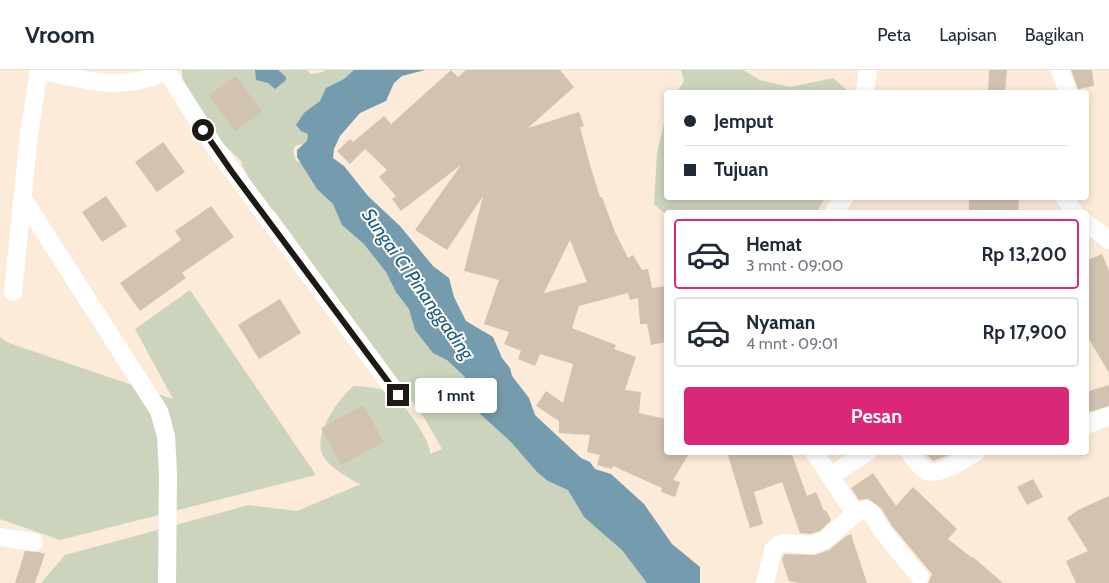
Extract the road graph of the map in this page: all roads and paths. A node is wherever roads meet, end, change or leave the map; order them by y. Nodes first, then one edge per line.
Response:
1 (39, 70) edge
2 (167, 70) edge
3 (868, 70) edge
4 (1060, 70) edge
5 (865, 90) edge
6 (1067, 90) edge
7 (23, 199) junction
8 (1089, 225) edge
9 (1109, 240) edge
10 (13, 292) dead end
11 (398, 395) dead end
12 (1109, 416) edge
13 (1089, 424) edge
14 (816, 455) edge
15 (863, 455) edge
16 (911, 455) edge
17 (970, 455) edge
18 (830, 476) junction
19 (856, 513) junction
20 (0, 537) edge
21 (34, 542) dead end
22 (920, 577) dead end
23 (167, 583) edge
24 (764, 583) edge

1 - 2 street
1 - 7 street
2 - 11 street
3 - 5 street
4 - 6 street
7 - 10 street
7 - 23 street
8 - 9 street
12 - 13 street
14 - 18 street
15 - 18 street
16 - 17 street
18 - 19 street
19 - 22 street
19 - 24 street
20 - 21 street

